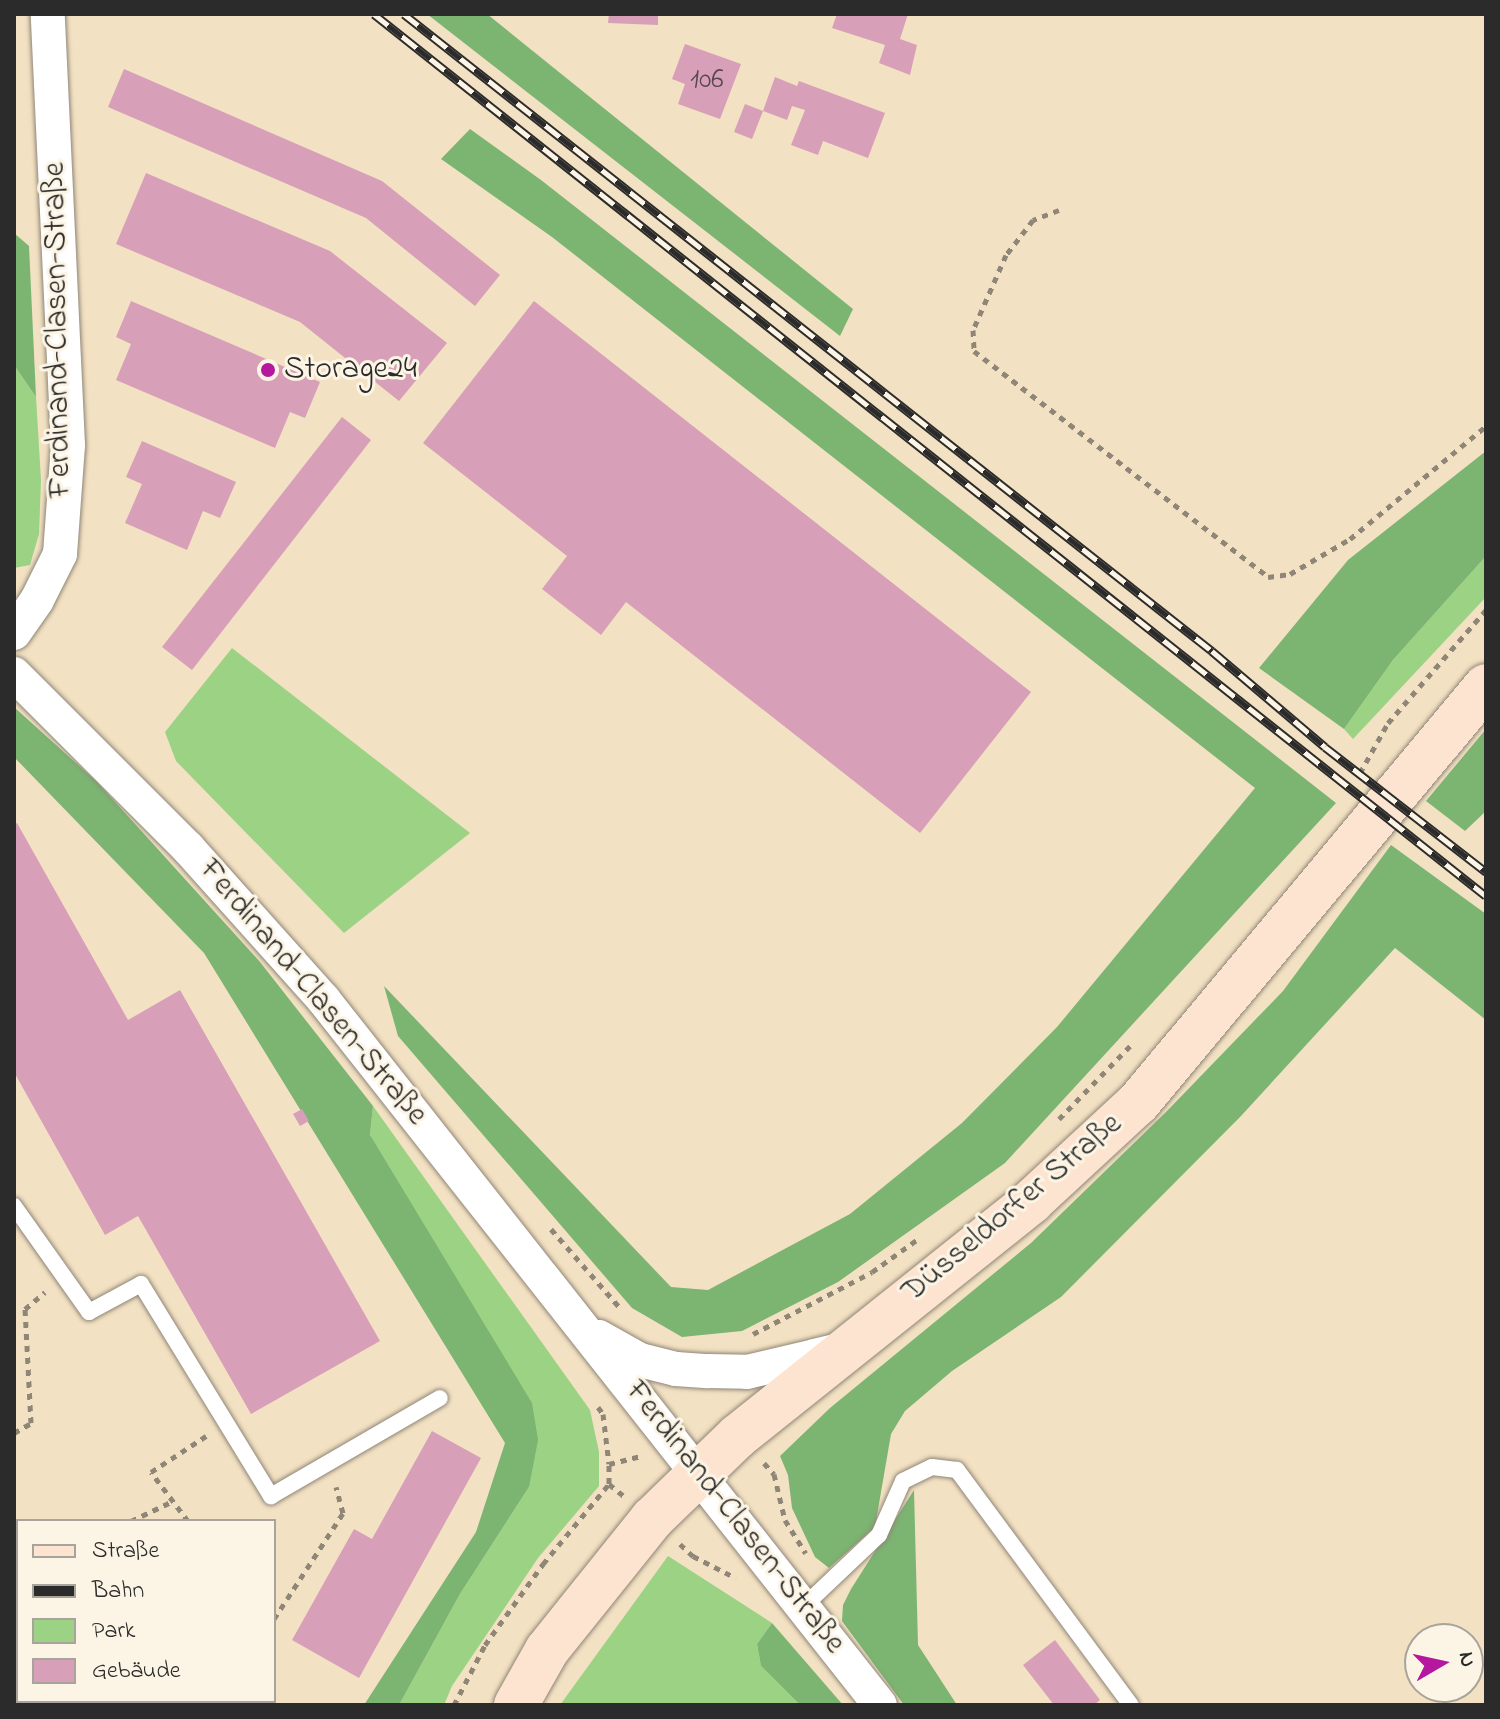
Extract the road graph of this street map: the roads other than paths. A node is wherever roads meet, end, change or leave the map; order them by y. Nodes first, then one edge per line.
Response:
1 (48, 14) edge
2 (14, 633) edge
3 (14, 674) edge
4 (1486, 686) edge
5 (14, 1206) edge
6 (588, 1331) junction
7 (842, 1349) junction
8 (440, 1398) dead end
9 (699, 1474) junction
10 (803, 1607) junction
11 (516, 1705) edge
12 (880, 1705) edge
13 (1131, 1705) edge

1 - 2 street, Ferdinand-Clasen-Straße
3 - 6 street, Ferdinand-Clasen-Straße
4 - 7 main road, Düsseldorfer Straße
5 - 8 lane
6 - 7 street, Ferdinand-Clasen-Straße
6 - 9 street, Ferdinand-Clasen-Straße
7 - 9 main road, Düsseldorfer Straße
9 - 10 street, Ferdinand-Clasen-Straße
9 - 11 main road, Düsseldorfer Straße
10 - 12 street, Ferdinand-Clasen-Straße
10 - 13 lane

